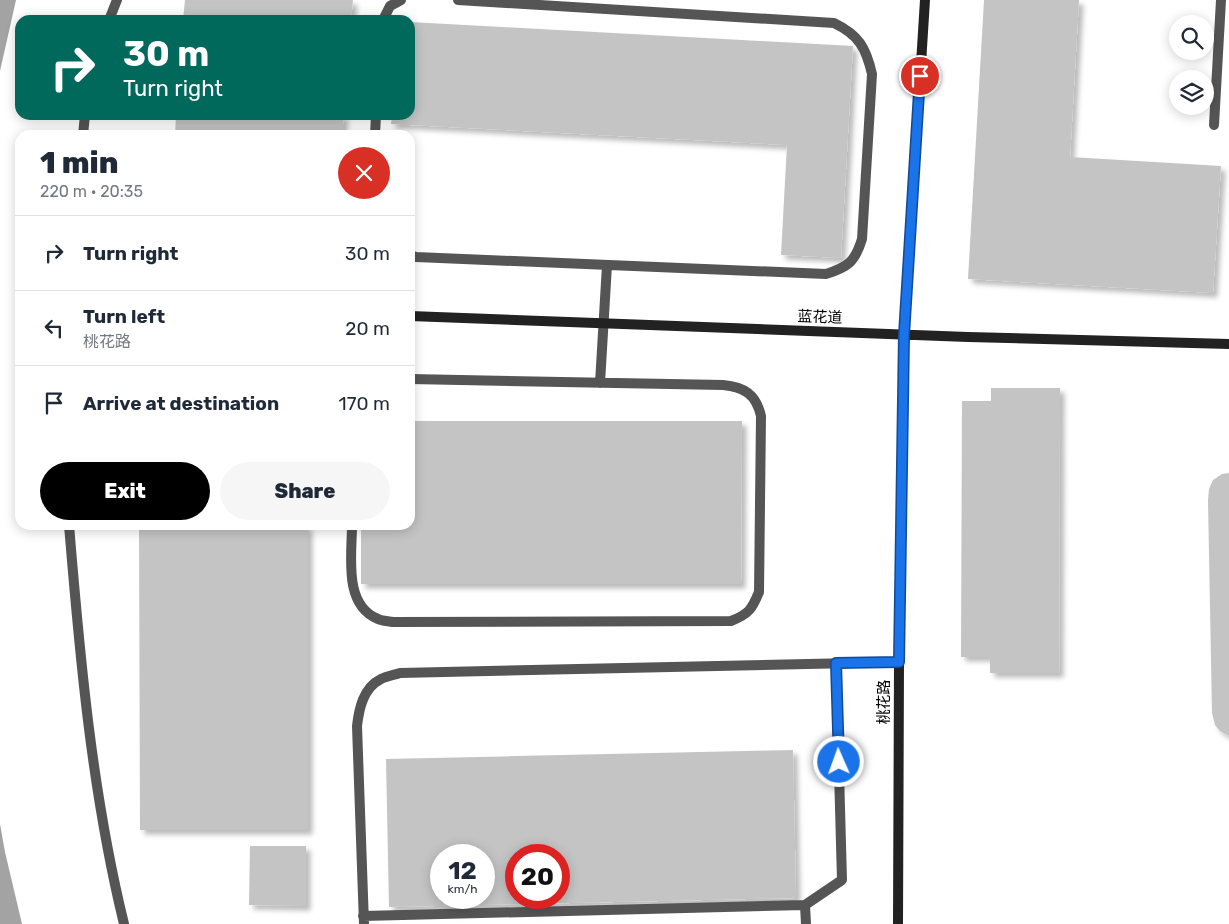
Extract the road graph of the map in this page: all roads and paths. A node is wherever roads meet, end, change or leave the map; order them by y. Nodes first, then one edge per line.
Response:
1 (116, 0) edge
2 (401, 0) edge
3 (458, 0) edge
4 (925, 0) edge
5 (1221, 0) edge
6 (111, 15) edge
7 (386, 15) edge
8 (1214, 125) dead end
9 (415, 257) edge
10 (607, 265) junction
11 (415, 316) edge
12 (604, 324) junction
13 (904, 335) junction
14 (1229, 344) edge
15 (415, 379) edge
16 (600, 383) junction
17 (69, 530) edge
18 (352, 530) edge
19 (899, 662) junction
20 (836, 663) junction
21 (805, 905) junction
22 (363, 920) edge
23 (124, 924) edge
24 (806, 924) edge
25 (898, 924) edge

1 - 6 lane
2 - 7 lane
3 - 10 lane
4 - 13 main road, 桃花路
5 - 8 lane
9 - 10 lane
10 - 12 lane
11 - 12 main road, 蓝花道
12 - 13 main road, 蓝花道
12 - 16 lane
13 - 14 main road, 蓝花道
13 - 19 main road, 桃花路
15 - 16 lane
16 - 18 lane
17 - 23 lane
19 - 20 lane
19 - 25 main road, 桃花路
20 - 21 lane
20 - 22 lane
21 - 22 lane
21 - 24 lane

